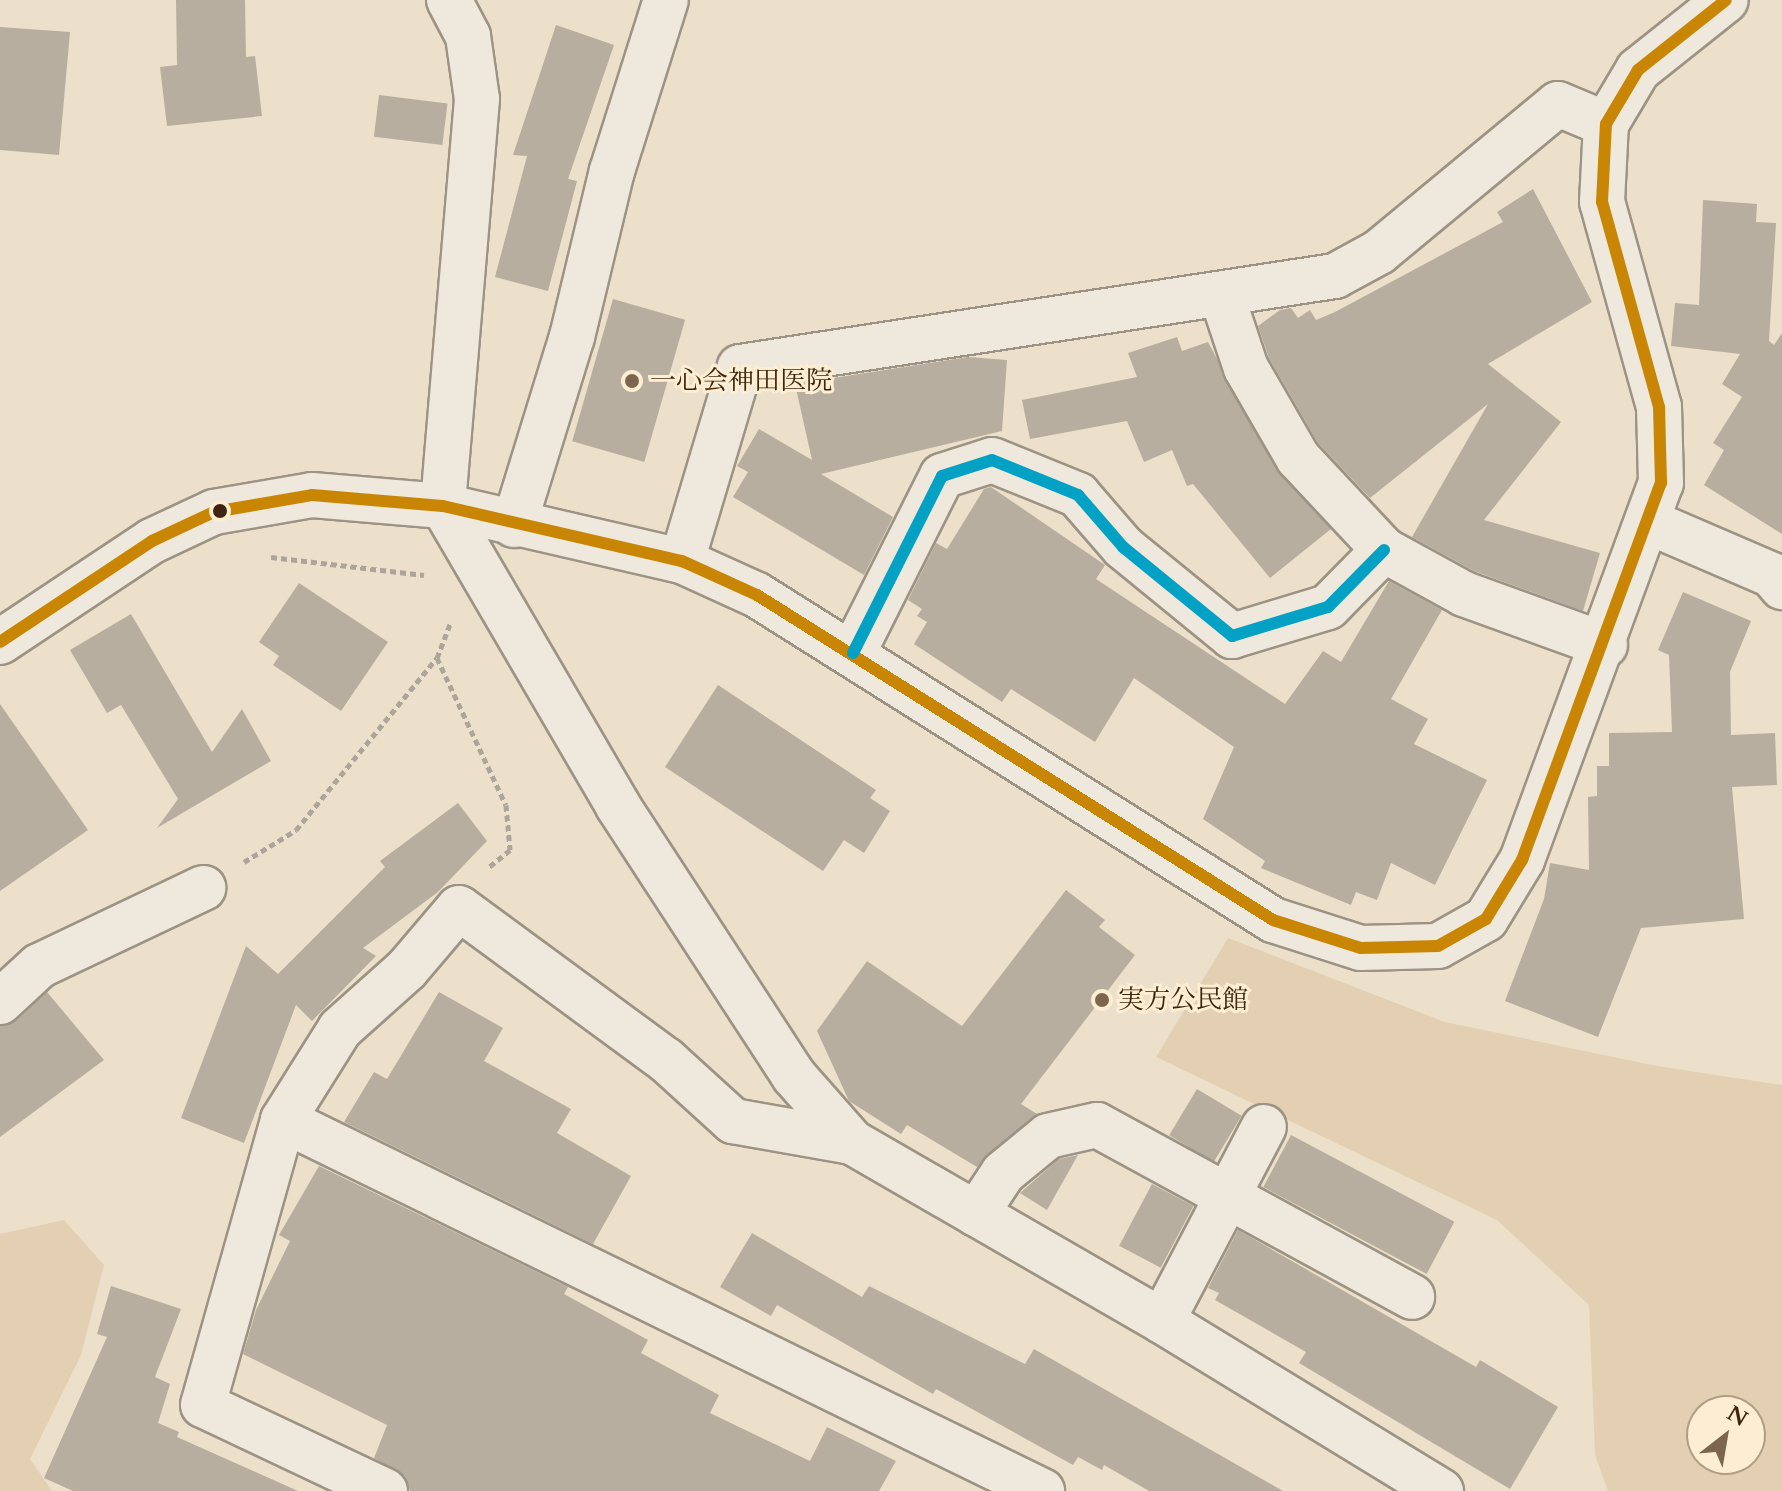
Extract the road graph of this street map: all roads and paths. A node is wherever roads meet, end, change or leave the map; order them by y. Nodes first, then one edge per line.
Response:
1 (449, 0) edge
2 (666, 0) edge
3 (1726, 0) edge
4 (1606, 124) junction
5 (1222, 296) junction
6 (443, 506) junction
7 (1649, 522) junction
8 (514, 525) junction
9 (1384, 550) junction
10 (268, 556) dead end
11 (682, 561) junction
12 (436, 583) dead end
13 (1782, 587) edge
14 (450, 611) dead end
15 (0, 642) edge
16 (1605, 645) junction
17 (853, 653) junction
18 (437, 658) junction
19 (203, 888) joint
20 (459, 908) junction
21 (0, 1002) edge
22 (283, 1120) junction
23 (1264, 1127) dead end
24 (852, 1142) junction
25 (1227, 1196) junction
26 (976, 1214) junction
27 (1412, 1297) dead end
28 (1162, 1321) junction
29 (385, 1491) edge
30 (1042, 1491) edge
31 (1441, 1491) edge

1 - 6 street
2 - 8 street
3 - 4 street
4 - 5 street
4 - 7 street
5 - 9 street
5 - 11 street
6 - 8 street
6 - 15 street
6 - 24 street
7 - 13 street
7 - 16 street
8 - 11 street
9 - 16 street
9 - 17 street
10 - 12 path
11 - 17 street
14 - 18 path
16 - 17 street
18 - 19 path
18 - 20 path
19 - 21 street
20 - 22 street
20 - 24 street
22 - 29 street
22 - 30 street
23 - 25 street
24 - 26 street
25 - 26 street
25 - 27 street
25 - 28 street
26 - 28 street
28 - 31 street

